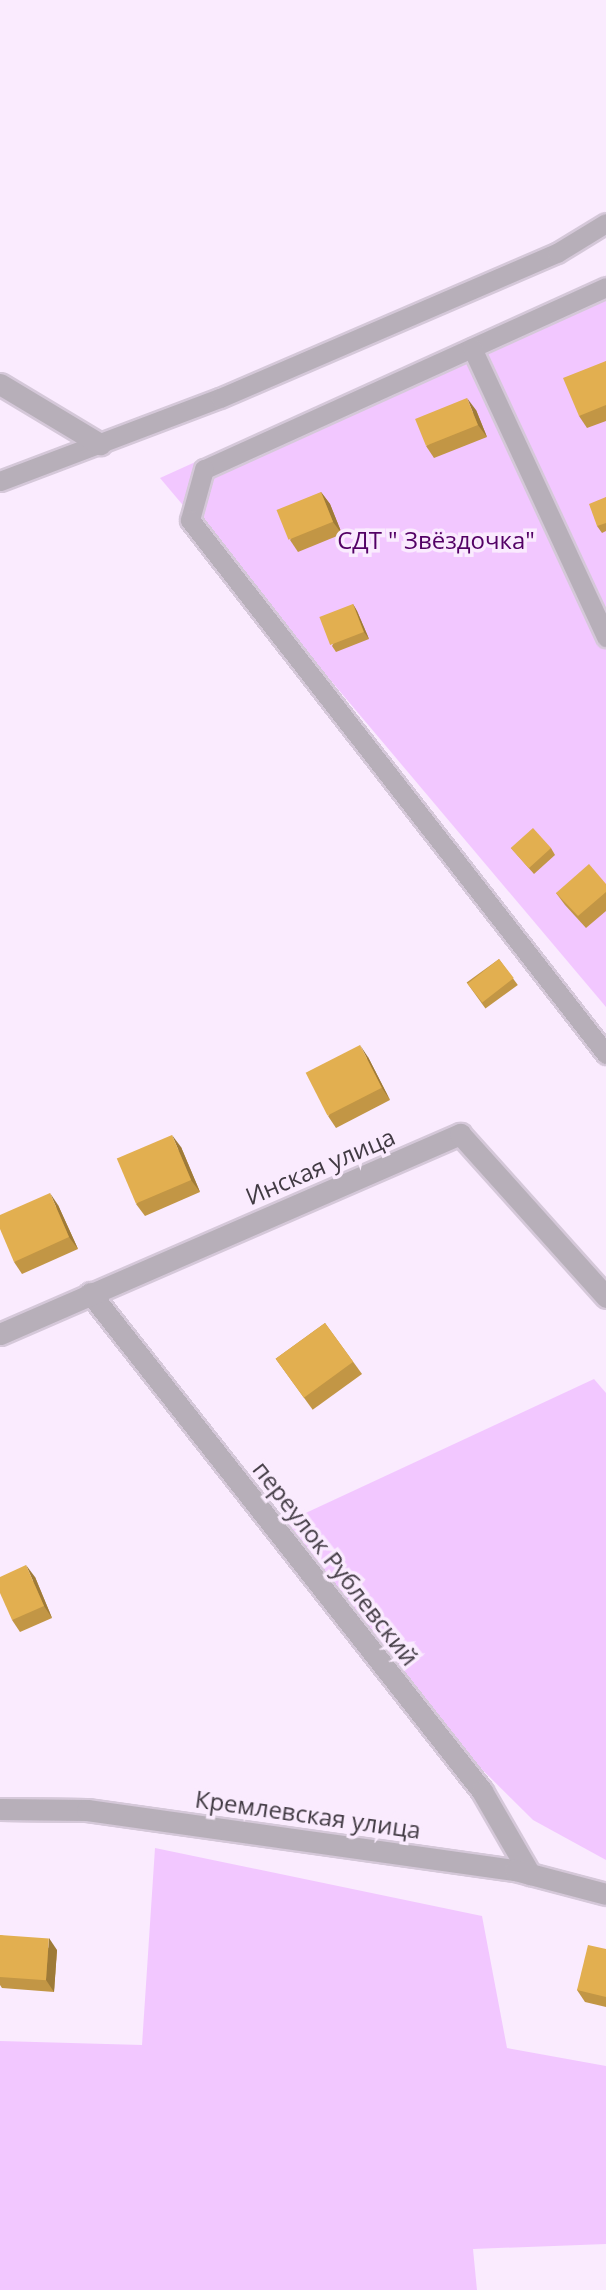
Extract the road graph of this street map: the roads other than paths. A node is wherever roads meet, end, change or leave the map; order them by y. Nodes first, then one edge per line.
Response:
1 (606, 223) edge
2 (606, 287) edge
3 (472, 348) junction
4 (0, 384) edge
5 (100, 444) junction
6 (0, 481) edge
7 (606, 637) edge
8 (606, 1055) edge
9 (90, 1293) junction
10 (606, 1297) edge
11 (0, 1334) edge
12 (0, 1809) edge
13 (530, 1874) junction
14 (606, 1894) edge

1 - 5 lane
2 - 3 lane
3 - 7 lane
3 - 8 lane
4 - 5 street
5 - 6 lane
9 - 10 street, Инская улица
9 - 11 street, Инская улица
9 - 13 street, переулок Рублевский
12 - 13 street, Кремлевская улица
13 - 14 street, Кремлевская улица

